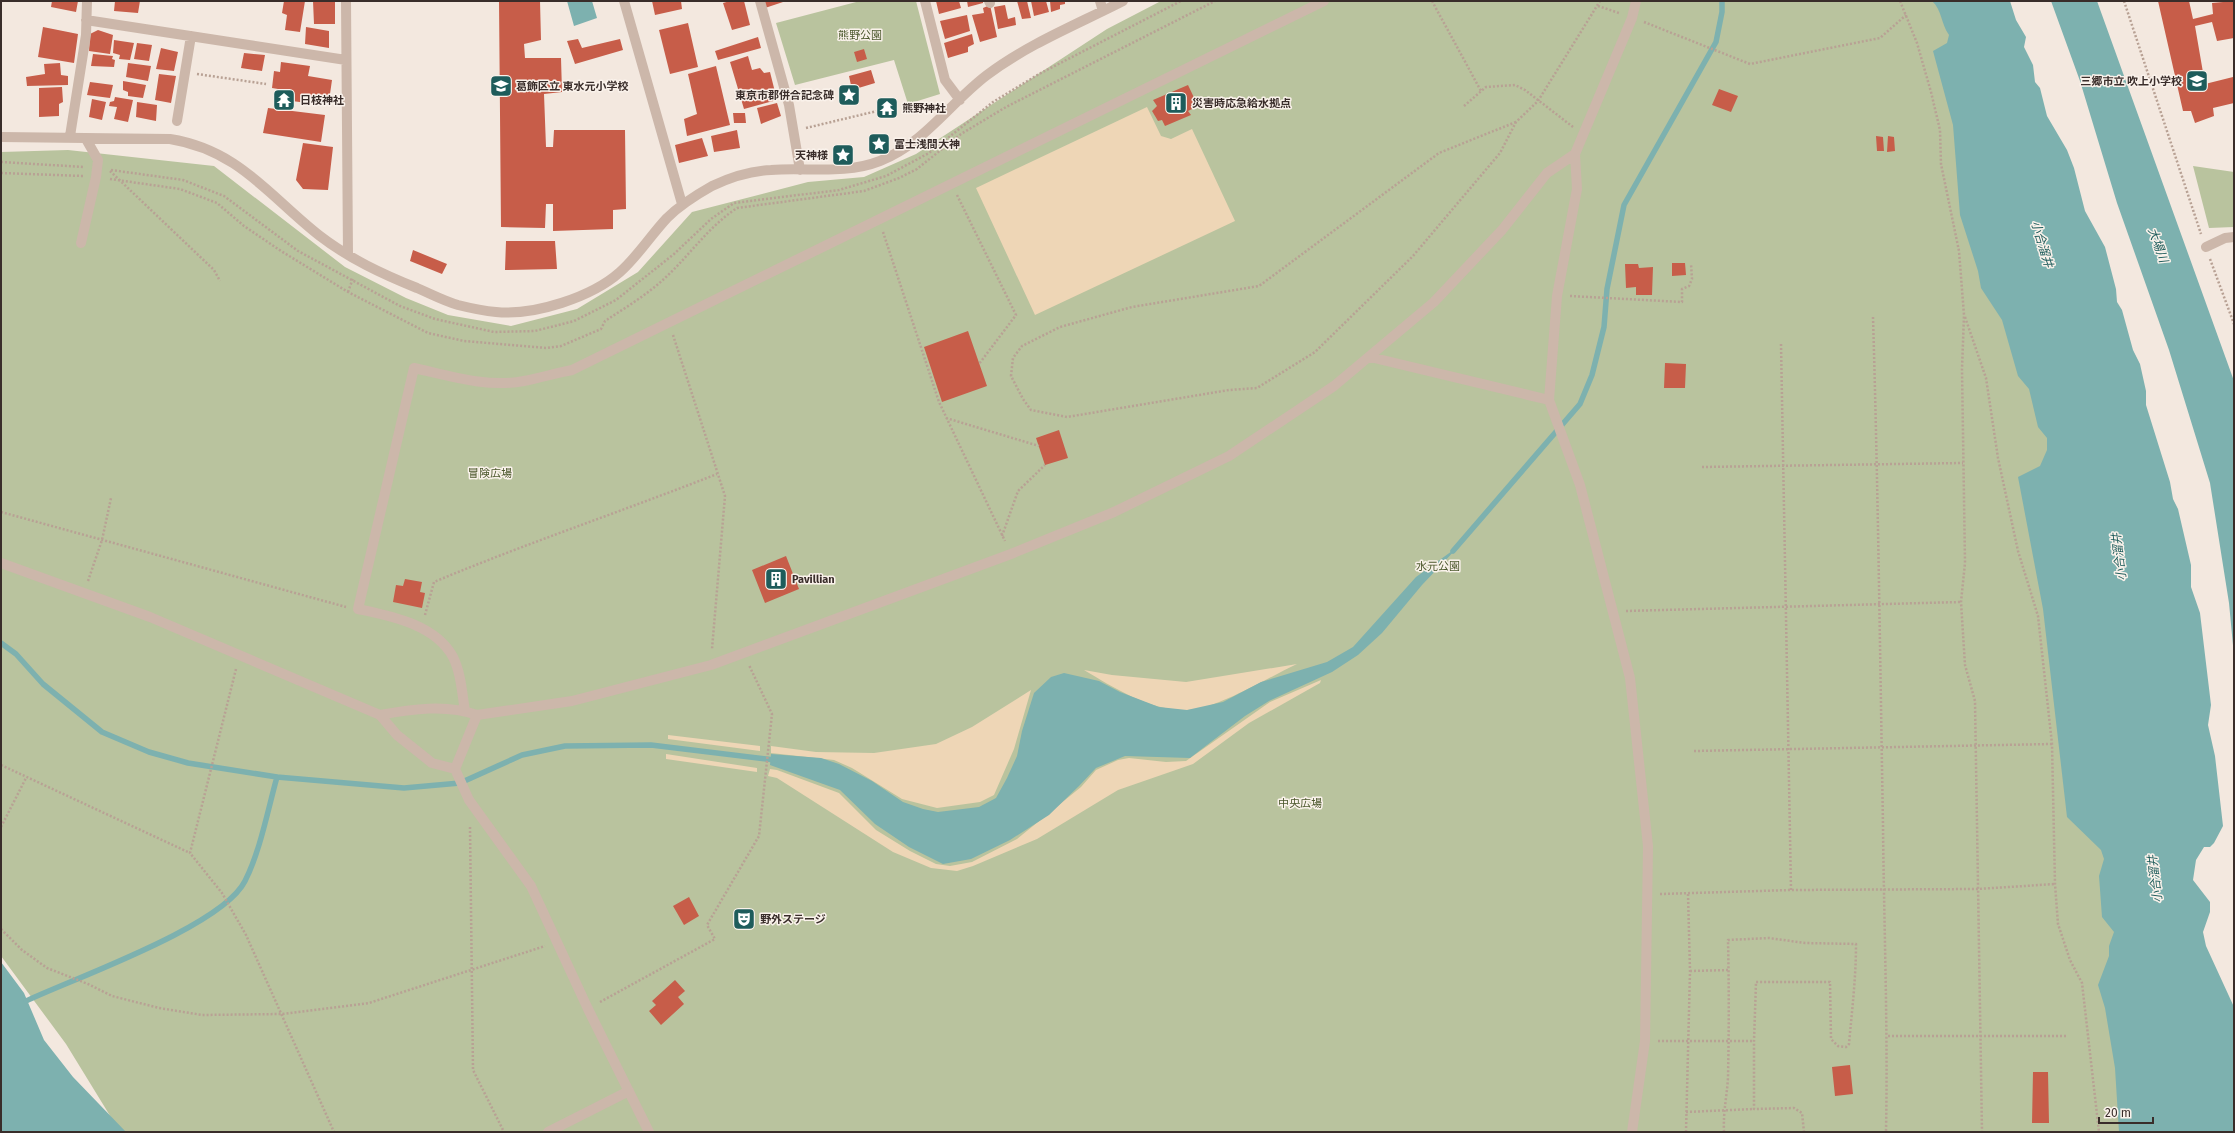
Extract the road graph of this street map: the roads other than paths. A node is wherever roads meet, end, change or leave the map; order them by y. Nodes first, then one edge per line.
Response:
1 (87, 1) edge
2 (346, 1) edge
3 (624, 1) edge
4 (760, 1) edge
5 (925, 1) edge
6 (1100, 1) edge
7 (1123, 1) edge
8 (1324, 1) edge
9 (1636, 1) edge
10 (1103, 11) junction
11 (86, 20) junction
12 (191, 36) junction
13 (346, 60) junction
14 (960, 100) junction
15 (177, 121) dead end
16 (1, 136) edge
17 (70, 136) junction
18 (86, 139) junction
19 (1575, 154) junction
20 (800, 170) junction
21 (682, 204) junction
22 (2234, 237) edge
23 (81, 243) dead end
24 (2206, 247) road end
25 (348, 255) junction
26 (1370, 357) junction
27 (1549, 400) junction
28 (1, 563) edge
29 (465, 711) junction
30 (380, 715) junction
31 (477, 715) junction
32 (456, 772) junction
33 (629, 1091) junction
34 (548, 1132) edge
35 (649, 1132) edge
36 (1632, 1132) edge

1 - 11 street
2 - 13 street
3 - 21 street
4 - 20 street
5 - 14 street
6 - 10 street
7 - 10 street
8 - 29 street
9 - 19 street
10 - 14 street
11 - 12 street
11 - 17 street
12 - 13 street
12 - 15 street
13 - 25 street
14 - 20 street
16 - 17 street
17 - 18 street
18 - 23 street
18 - 25 street
19 - 26 street
19 - 27 street
20 - 21 street
21 - 25 street
22 - 24 street
26 - 27 street
26 - 31 street
27 - 36 street
28 - 30 street
29 - 30 street
29 - 31 street
30 - 32 street
31 - 32 street
32 - 33 street
33 - 34 street
33 - 35 street

